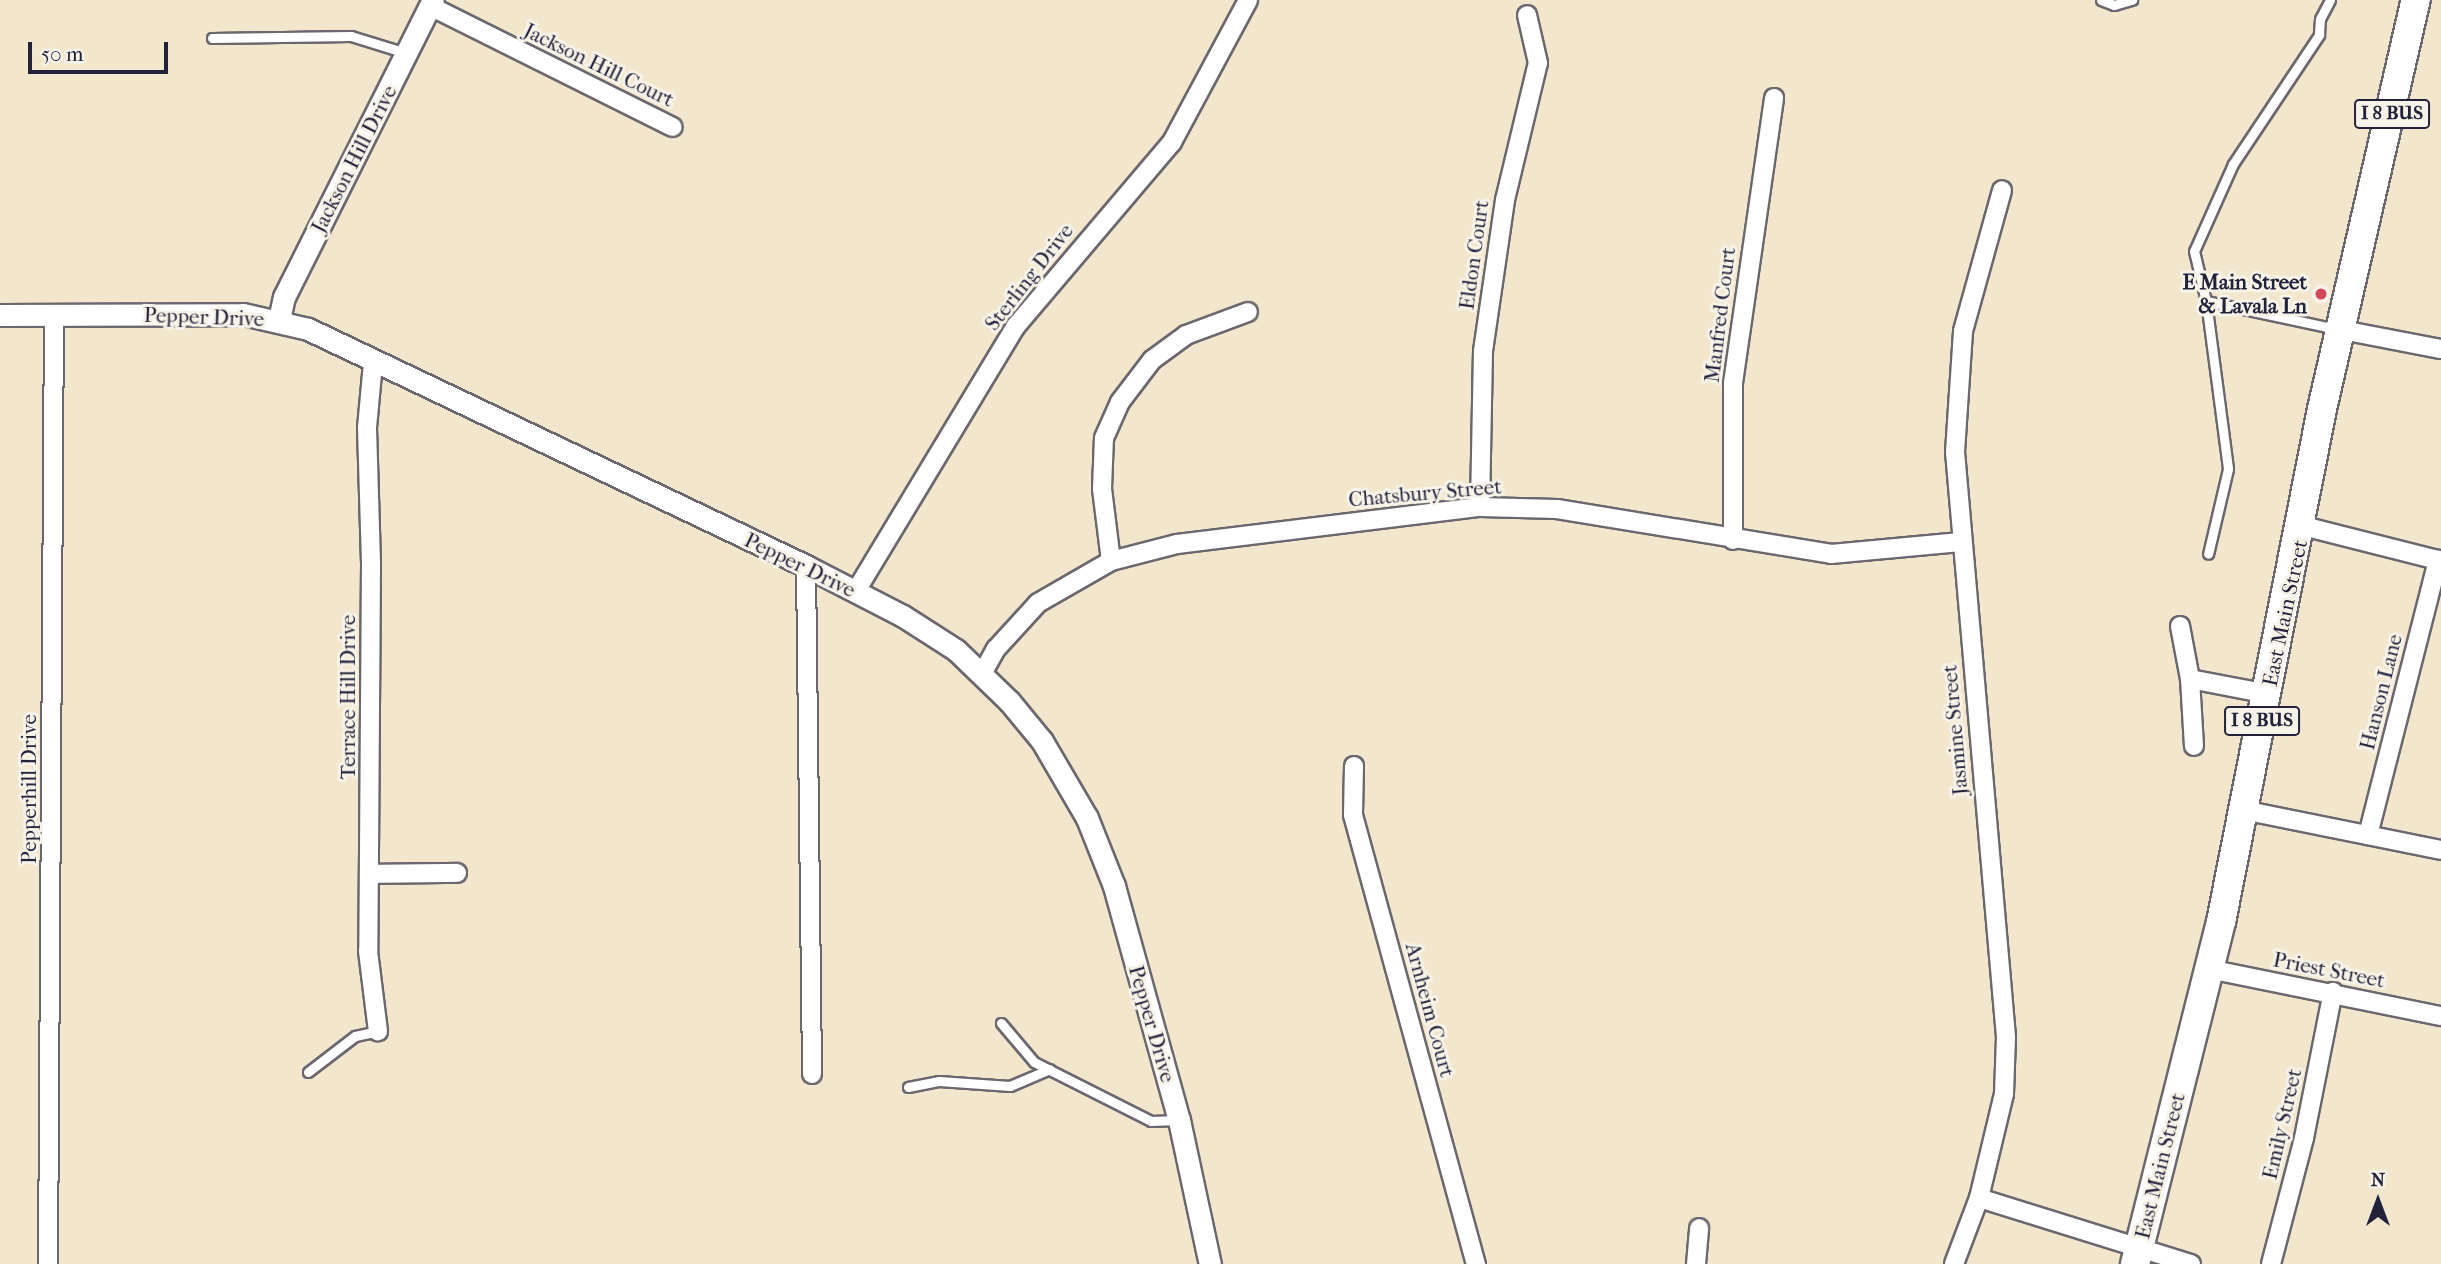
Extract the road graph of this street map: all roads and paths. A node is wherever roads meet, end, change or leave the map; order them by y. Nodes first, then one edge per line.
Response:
1 (1248, 0) edge
2 (2101, 0) edge
3 (2132, 0) edge
4 (2330, 0) edge
5 (2416, 0) edge
6 (431, 3) edge
7 (1527, 15) dead end
8 (212, 38) dead end
9 (407, 54) junction
10 (1774, 98) dead end
11 (673, 127) dead end
12 (2002, 190) dead end
13 (2206, 301) junction
14 (1248, 312) dead end
15 (0, 315) edge
16 (54, 315) junction
17 (279, 320) junction
18 (2343, 330) junction
19 (2441, 349) edge
20 (373, 363) junction
21 (1480, 507) junction
22 (2302, 526) junction
23 (1733, 540) junction
24 (1960, 542) junction
25 (2208, 554) dead end
26 (2440, 560) edge
27 (1111, 561) junction
28 (806, 566) junction
29 (856, 592) junction
30 (2180, 626) dead end
31 (982, 674) junction
32 (2190, 679) junction
33 (2268, 694) junction
34 (2194, 746) dead end
35 (1354, 766) dead end
36 (2243, 810) junction
37 (2368, 835) junction
38 (2441, 850) edge
39 (457, 873) dead end
40 (369, 874) junction
41 (2208, 970) junction
42 (2333, 992) junction
43 (2441, 1016) edge
44 (1001, 1023) dead end
45 (378, 1031) joint
46 (1050, 1069) junction
47 (308, 1072) dead end
48 (812, 1074) dead end
49 (908, 1087) dead end
50 (1179, 1120) junction
51 (1979, 1198) junction
52 (1699, 1228) dead end
53 (2137, 1257) edge
54 (48, 1264) edge
55 (1210, 1264) edge
56 (1476, 1264) edge
57 (1696, 1264) edge
58 (1954, 1264) edge
59 (2191, 1264) edge
60 (2271, 1264) edge

1 - 29 street, Sterling Drive
2 - 3 lane
4 - 13 lane
5 - 18 main road, East Main Street / I 8 BUS
6 - 9 street, Jackson Hill Drive
6 - 11 street, Jackson Hill Court
7 - 21 street, Eldon Court
8 - 9 lane
9 - 17 street, Jackson Hill Drive
10 - 23 street, Manfred Court
12 - 24 street, Jasmine Street
13 - 18 lane
13 - 25 lane
14 - 27 street
15 - 16 street, Pepper Drive
16 - 17 street, Pepper Drive
16 - 54 street, Pepperhill Drive
17 - 20 street, Pepper Drive
18 - 19 street
18 - 22 main road, East Main Street / I 8 BUS
20 - 28 street, Pepper Drive
20 - 40 street, Terrace Hill Drive
21 - 23 street, Chatsbury Street
21 - 27 street, Chatsbury Street
22 - 26 street
22 - 33 main road, East Main Street / I 8 BUS
23 - 24 street, Chatsbury Street
24 - 51 street, Jasmine Street
26 - 37 street, Hanson Lane
27 - 31 street, Chatsbury Street
28 - 29 street, Pepper Drive
28 - 48 street
29 - 31 street, Pepper Drive
30 - 32 street
31 - 50 street, Pepper Drive
32 - 33 street
32 - 34 street
33 - 36 main road, East Main Street / I 8 BUS
35 - 56 street, Arnheim Court
36 - 37 street
36 - 41 main road, East Main Street / I 8 BUS
37 - 38 street
39 - 40 street
40 - 45 street, Terrace Hill Drive
41 - 42 street, Priest Street
41 - 53 main road, East Main Street / I 8 BUS
42 - 43 street, Priest Street
42 - 60 street, Emily Street
44 - 46 lane
45 - 47 lane
46 - 49 lane
46 - 50 lane
50 - 55 street, Pepper Drive
51 - 53 street
51 - 58 street, Jasmine Street
52 - 57 street
53 - 59 street

